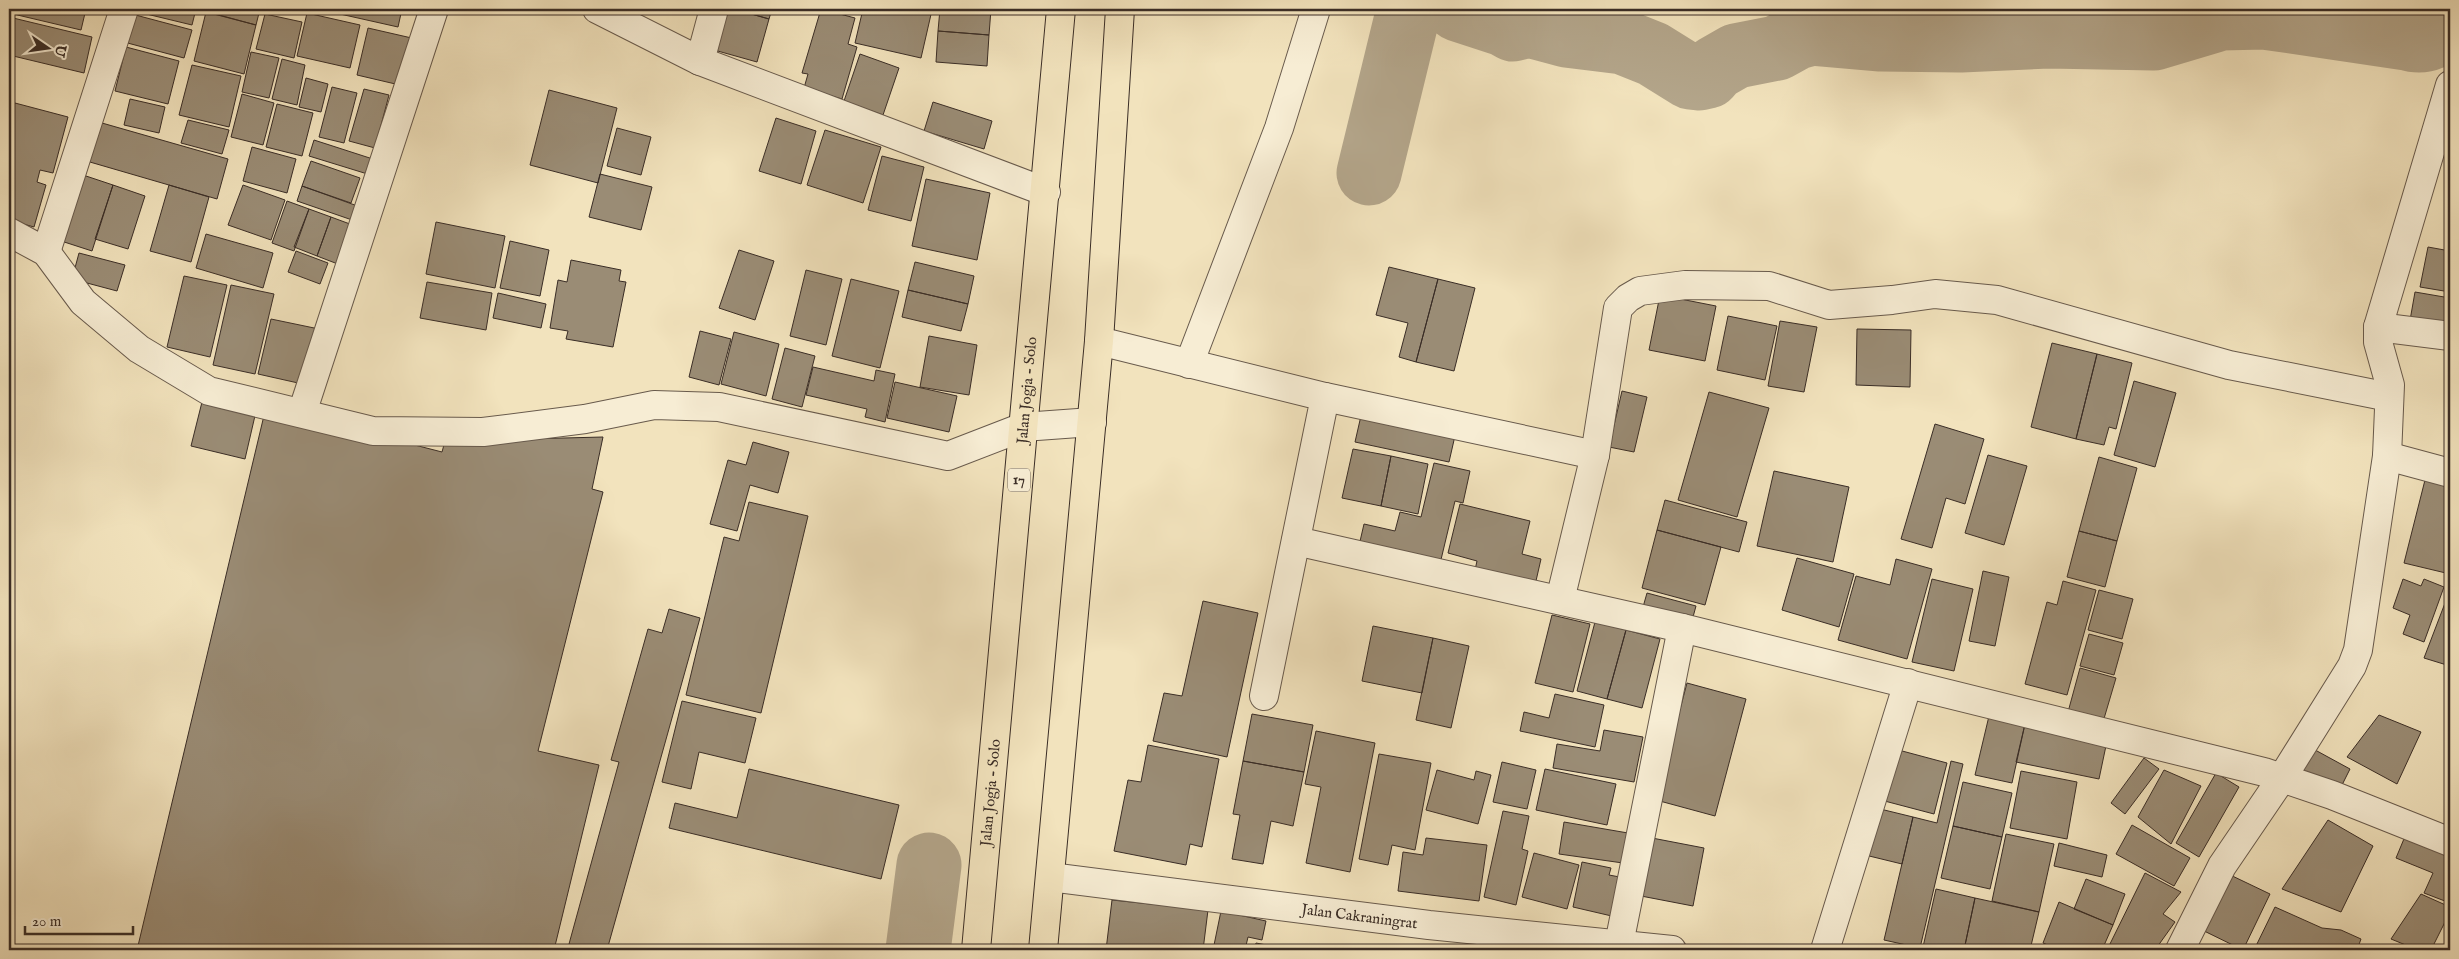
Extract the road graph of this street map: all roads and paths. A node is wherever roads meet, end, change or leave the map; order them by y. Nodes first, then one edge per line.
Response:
1 (124, 9) edge
2 (434, 9) edge
3 (597, 9) edge
4 (714, 9) edge
5 (1061, 9) edge
6 (1120, 9) edge
7 (1316, 9) edge
8 (700, 61) junction
9 (2450, 84) edge
10 (1046, 192) junction
11 (9, 232) edge
12 (46, 252) junction
13 (2378, 326) junction
14 (2450, 336) edge
15 (1099, 340) junction
16 (1189, 364) junction
17 (2389, 397) junction
18 (1325, 398) junction
19 (302, 413) junction
20 (1092, 422) junction
21 (1023, 426) junction
22 (1595, 455) junction
23 (2387, 456) junction
24 (2450, 473) edge
25 (1296, 541) junction
26 (1560, 600) junction
27 (1682, 628) junction
28 (1908, 683) junction
29 (1264, 696) dead end
30 (2282, 778) junction
31 (2450, 842) edge
32 (1050, 877) junction
33 (1619, 944) junction
34 (976, 950) edge
35 (1043, 950) edge
36 (1672, 950) edge
37 (1825, 950) edge
38 (2180, 950) edge

1 - 12 street
2 - 19 street
3 - 8 street
4 - 8 street
5 - 10 highway, Jalan Jogja - Solo / 17
6 - 15 highway
7 - 16 street
8 - 10 street
9 - 13 street
10 - 21 highway, Jalan Jogja - Solo / 17
11 - 12 street
12 - 19 street
13 - 14 street
13 - 17 street
15 - 16 street
15 - 20 highway
16 - 18 street
17 - 22 street
17 - 23 street
18 - 22 street
18 - 25 street
19 - 21 street
20 - 21 street
20 - 32 highway
21 - 34 highway, Jalan Jogja - Solo / 17
22 - 26 street
23 - 24 street
23 - 30 street
25 - 26 street
25 - 29 street
26 - 27 street
27 - 28 street
27 - 33 street
28 - 30 street
28 - 37 street
30 - 31 street
30 - 38 street
32 - 33 street, Jalan Cakraningrat
32 - 35 highway
33 - 36 street, Jalan Cakraningrat

